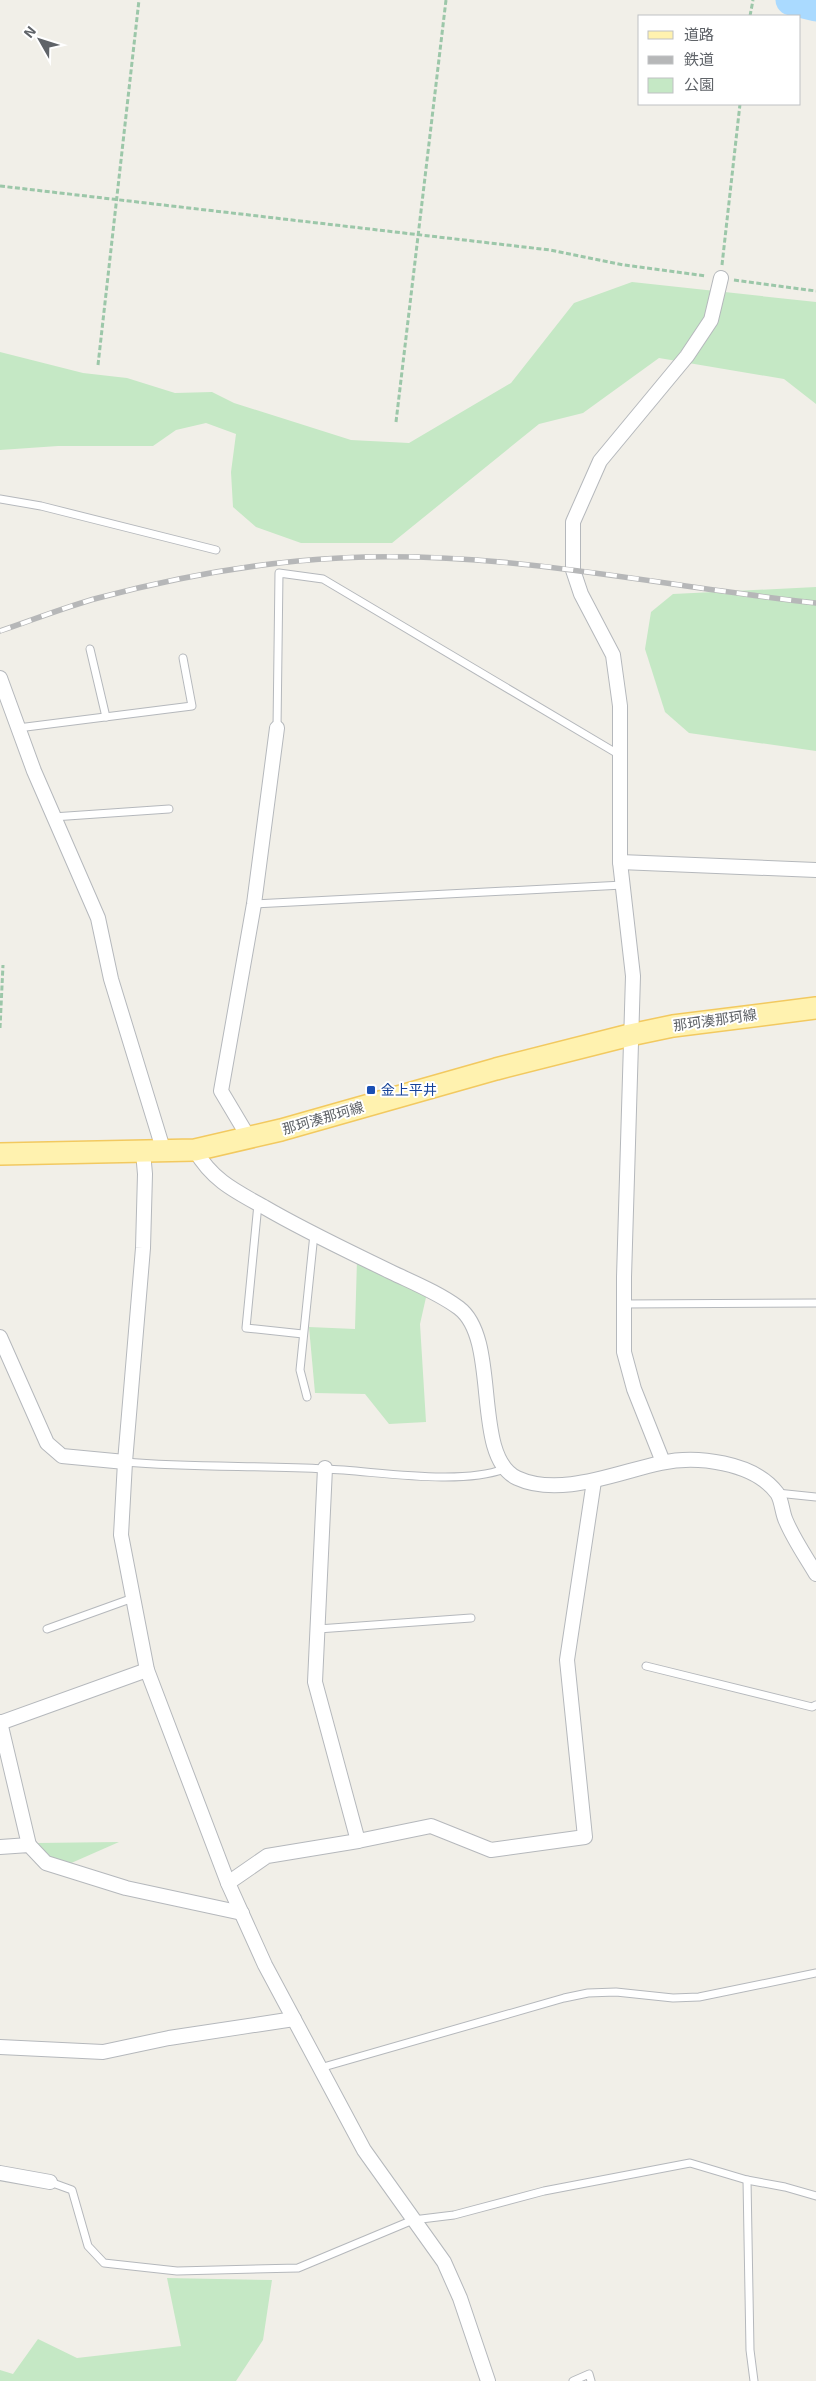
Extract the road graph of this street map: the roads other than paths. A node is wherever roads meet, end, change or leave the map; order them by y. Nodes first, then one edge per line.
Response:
1 (721, 278) road end
2 (0, 499) edge
3 (216, 550) dead end
4 (90, 648) dead end
5 (183, 658) dead end
6 (0, 678) edge
7 (106, 717) junction
8 (18, 728) junction
9 (277, 728) joint
10 (618, 754) junction
11 (169, 809) dead end
12 (53, 817) junction
13 (620, 862) junction
14 (816, 870) edge
15 (623, 885) junction
16 (254, 904) junction
17 (816, 1008) edge
18 (630, 1035) junction
19 (249, 1138) junction
20 (195, 1150) junction
21 (154, 1152) junction
22 (0, 1154) edge
23 (258, 1204) junction
24 (314, 1234) junction
25 (816, 1303) edge
26 (624, 1304) junction
27 (303, 1334) junction
28 (0, 1338) edge
29 (307, 1397) dead end
30 (125, 1462) junction
31 (663, 1462) junction
32 (326, 1468) junction
33 (504, 1469) junction
34 (594, 1481) junction
35 (777, 1494) junction
36 (816, 1497) edge
37 (816, 1574) edge
38 (133, 1598) junction
39 (470, 1618) dead end
40 (47, 1629) dead end
41 (318, 1629) junction
42 (646, 1666) dead end
43 (148, 1670) junction
44 (816, 1705) edge
45 (0, 1722) edge
46 (358, 1841) junction
47 (29, 1845) junction
48 (0, 1847) edge
49 (228, 1883) junction
50 (242, 1913) junction
51 (816, 1973) edge
52 (294, 2019) junction
53 (0, 2047) edge
54 (320, 2068) junction
55 (0, 2173) edge
56 (747, 2180) junction
57 (50, 2182) joint
58 (816, 2196) edge
59 (413, 2220) junction
60 (488, 2381) edge
61 (572, 2381) edge
62 (591, 2381) edge
63 (754, 2381) edge

1 - 10 street
2 - 3 lane
4 - 7 lane
5 - 7 lane
6 - 8 street
7 - 8 lane
8 - 12 street
9 - 10 lane
9 - 16 street
10 - 13 street
11 - 12 lane
12 - 21 street
13 - 14 street
13 - 15 street
15 - 16 lane
15 - 18 street
16 - 19 street
17 - 18 main road, 那珂湊那珂線
18 - 19 main road, 那珂湊那珂線
18 - 26 street
19 - 20 main road, 那珂湊那珂線
20 - 21 main road, 那珂湊那珂線
20 - 23 street
21 - 22 main road, 那珂湊那珂線
21 - 30 street
23 - 24 street
23 - 27 lane
24 - 27 lane
24 - 33 street
25 - 26 lane
26 - 31 street
27 - 29 lane
28 - 30 street
30 - 32 lane
30 - 38 street
31 - 34 street
31 - 35 street
32 - 33 lane
32 - 41 street
33 - 34 street
34 - 46 street
35 - 36 lane
35 - 37 street
38 - 40 lane
38 - 43 street
39 - 41 lane
41 - 46 street
42 - 44 lane
43 - 45 street
43 - 49 street
45 - 47 street
46 - 49 street
47 - 48 street
47 - 50 street
49 - 50 street
50 - 52 street
51 - 54 lane
52 - 53 street
52 - 54 street
54 - 59 street
55 - 57 street
56 - 58 lane
56 - 59 lane
56 - 63 lane
57 - 59 lane
59 - 60 street
61 - 62 lane

